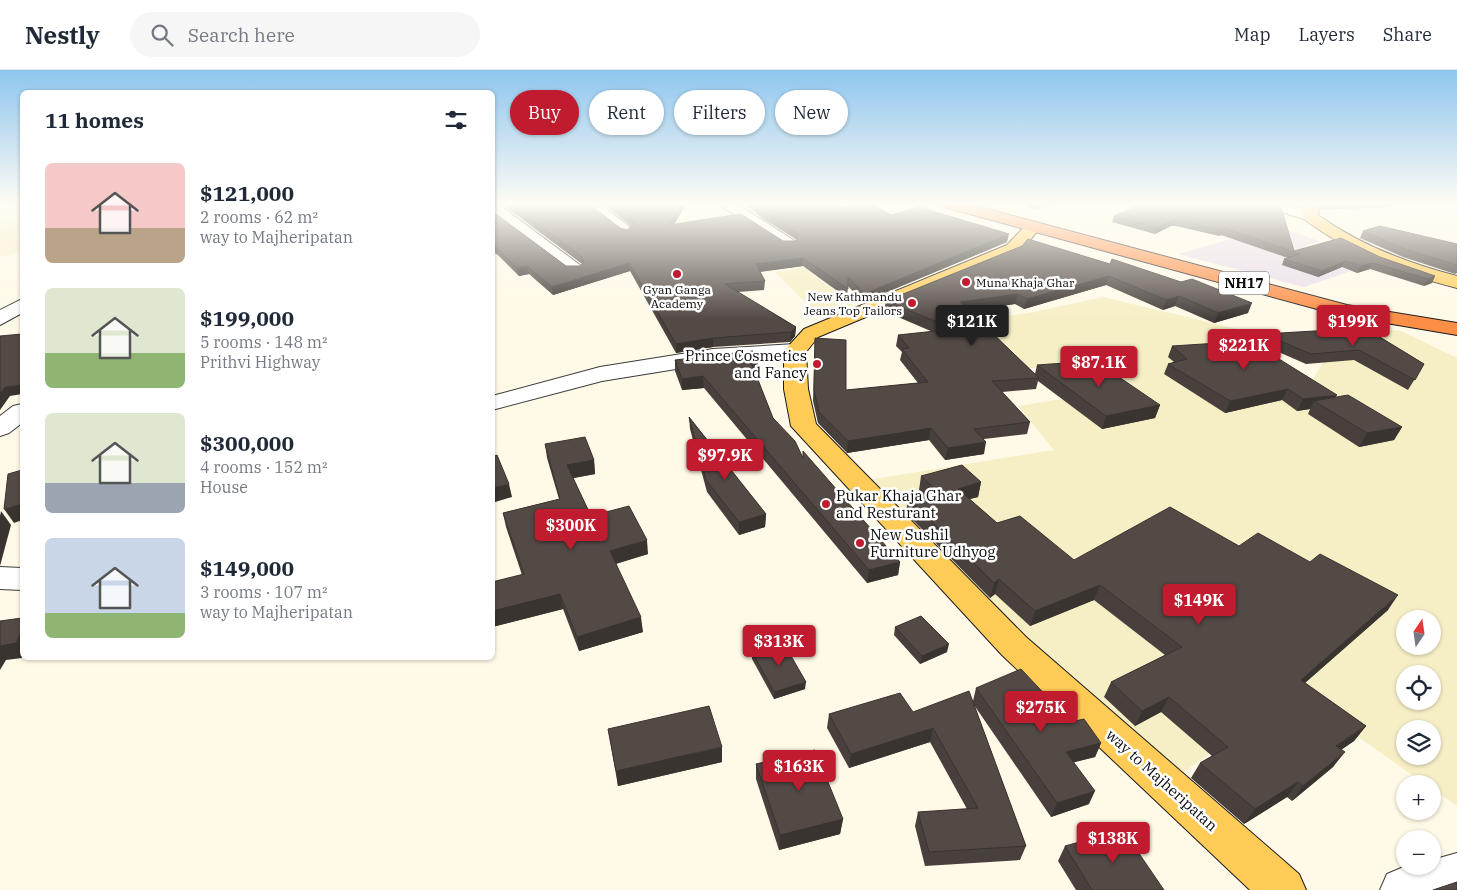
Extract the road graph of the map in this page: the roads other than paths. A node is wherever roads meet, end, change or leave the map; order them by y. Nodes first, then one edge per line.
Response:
1 (539, 242) edge
2 (1019, 242) edge
3 (1090, 242) edge
4 (1348, 242) edge
5 (574, 269) edge
6 (1457, 282) edge
7 (20, 306) edge
8 (0, 319) edge
9 (1457, 329) edge
10 (795, 351) junction
11 (495, 403) edge
12 (20, 413) edge
13 (0, 428) edge
14 (0, 578) edge
15 (20, 579) edge
16 (1457, 876) edge
17 (1283, 890) edge
18 (1403, 890) edge

1 - 5 street
2 - 10 main road
3 - 9 highway, NH17
4 - 6 main road
7 - 8 street
10 - 11 street
10 - 17 main road, way to Majheripatan
12 - 13 street
14 - 15 street
16 - 18 street

